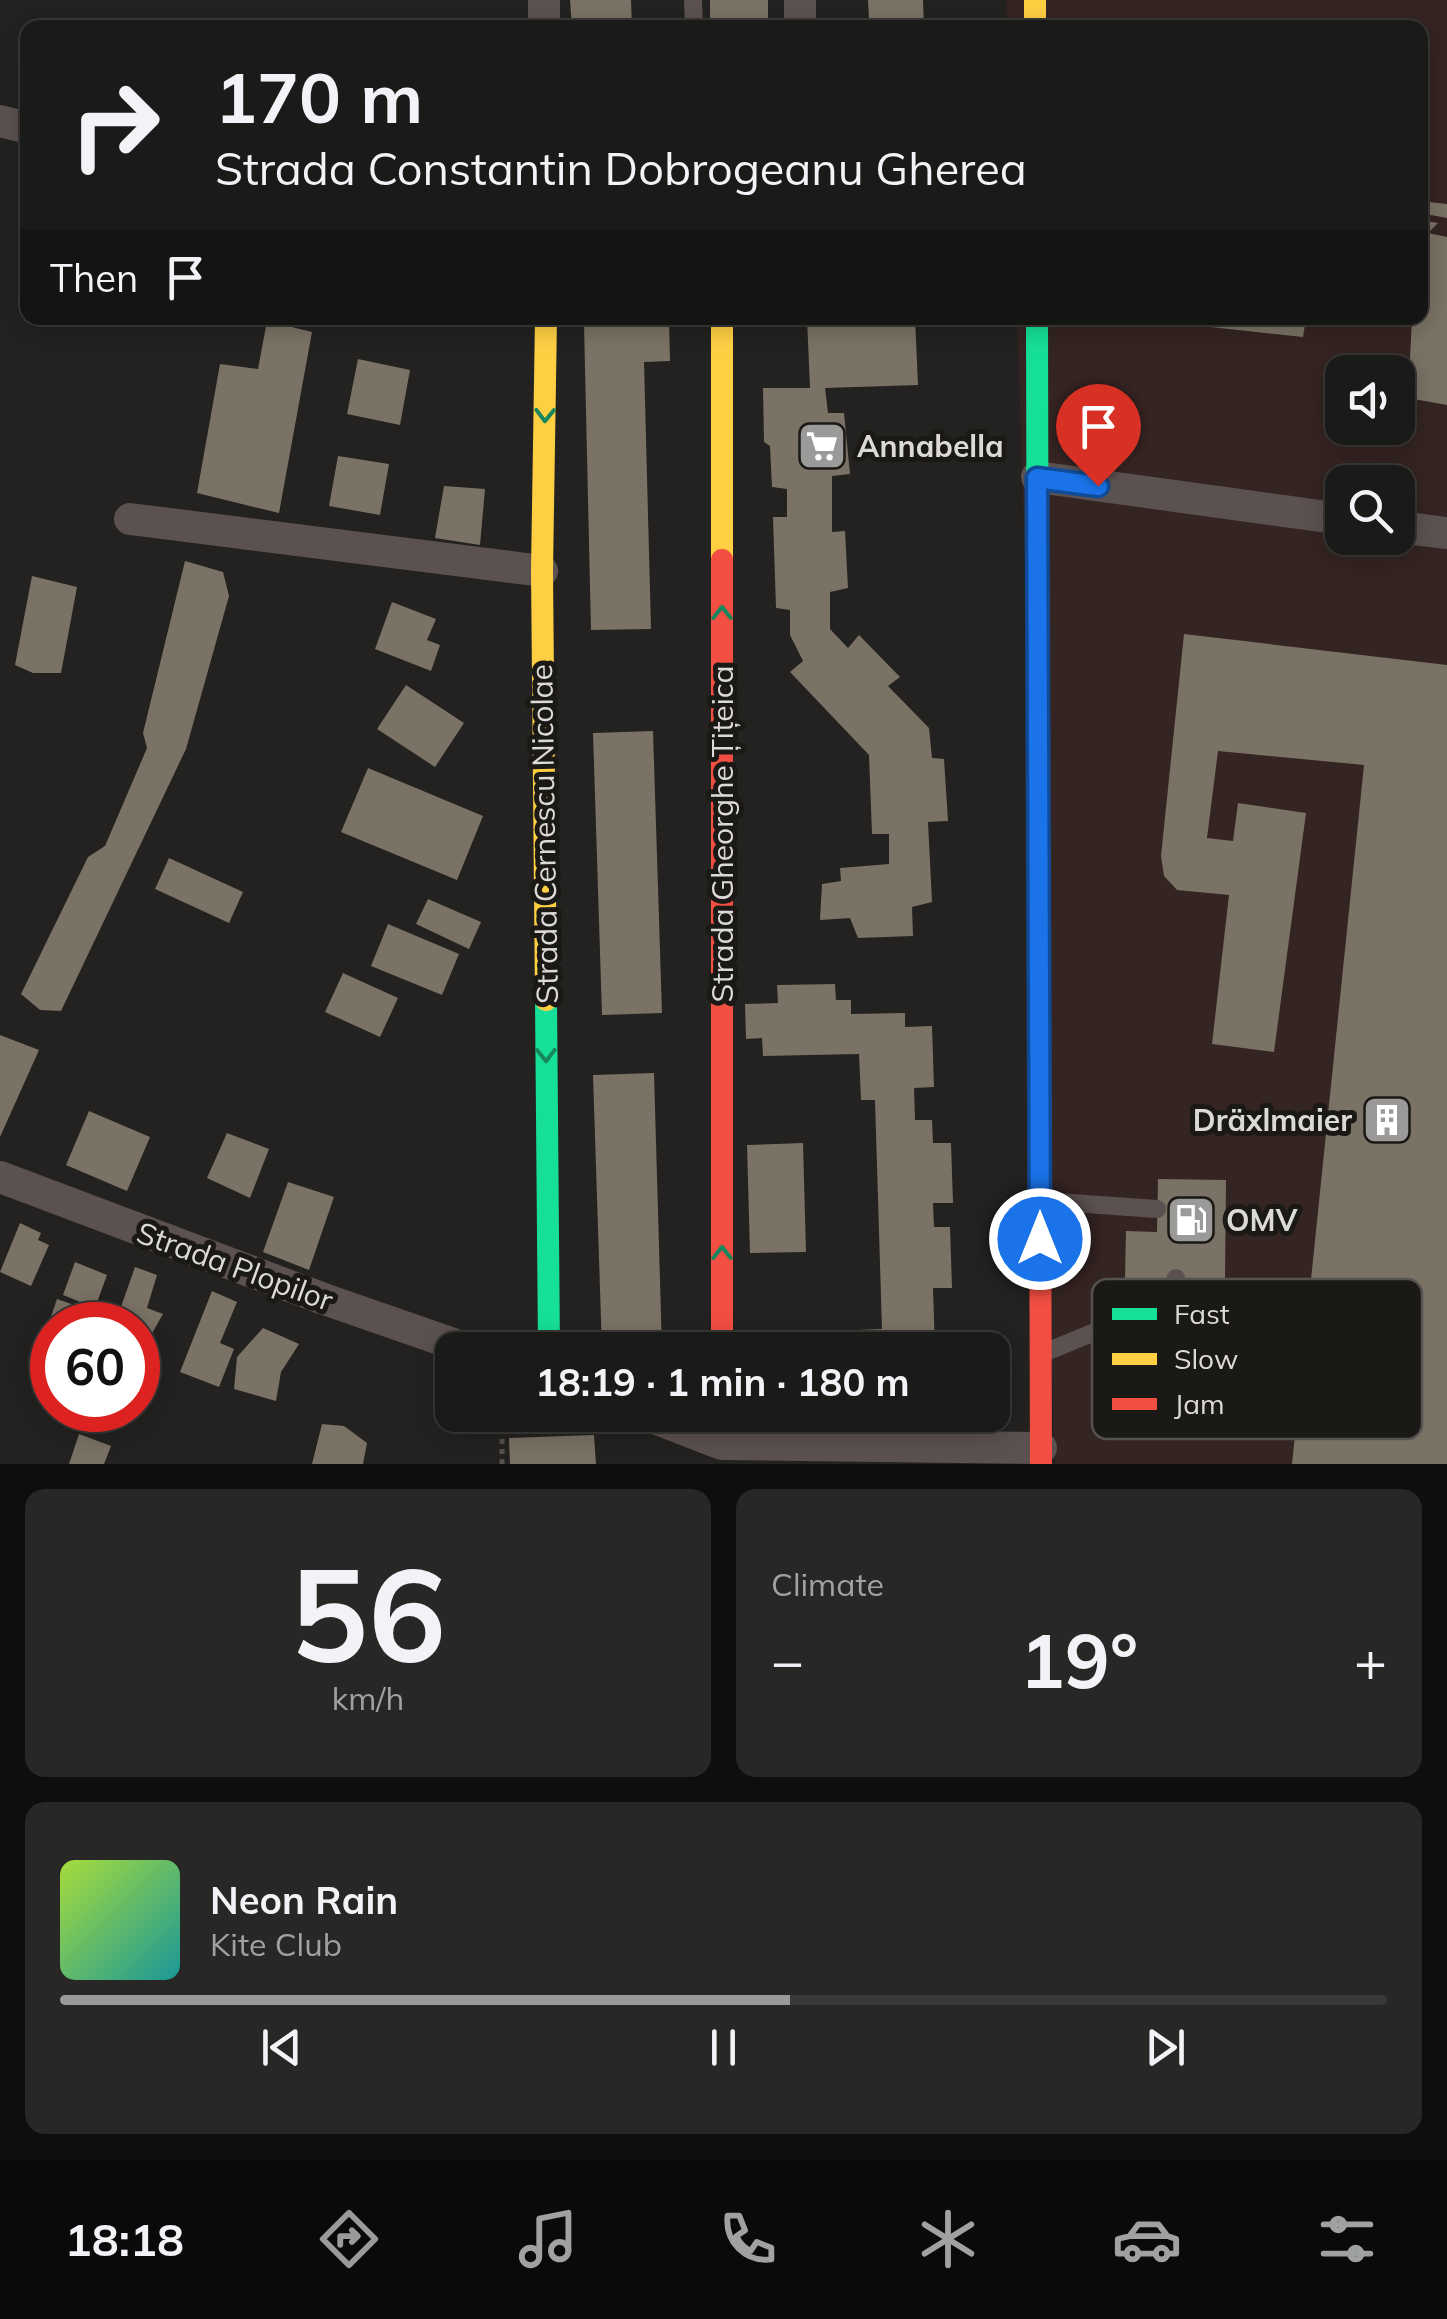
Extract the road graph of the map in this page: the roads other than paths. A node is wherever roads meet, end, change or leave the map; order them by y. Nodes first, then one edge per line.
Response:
1 (546, 325) edge
2 (722, 325) edge
3 (1037, 325) edge
4 (1037, 478) junction
5 (1325, 517) edge
6 (130, 519) dead end
7 (1415, 529) edge
8 (1447, 534) edge
9 (542, 571) junction
10 (0, 1178) edge
11 (1040, 1201) junction
12 (1157, 1210) dead end
13 (549, 1332) edge
14 (722, 1332) edge
15 (1092, 1333) edge
16 (435, 1338) edge
17 (1041, 1354) junction
18 (696, 1432) edge
19 (722, 1441) edge
20 (1041, 1456) edge

1 -> 9 street, Strada Cernescu Nicolae
14 -> 2 street, Strada Gheorghe Țițeica
3 - 4 street
4 - 5 street
4 - 11 street
6 - 9 street
7 - 8 street
9 -> 13 street, Strada Cernescu Nicolae
10 - 16 street, Strada Plopilor
11 - 12 lane
11 - 17 street
15 - 17 lane
17 - 20 street
18 - 19 street
19 - 20 street

